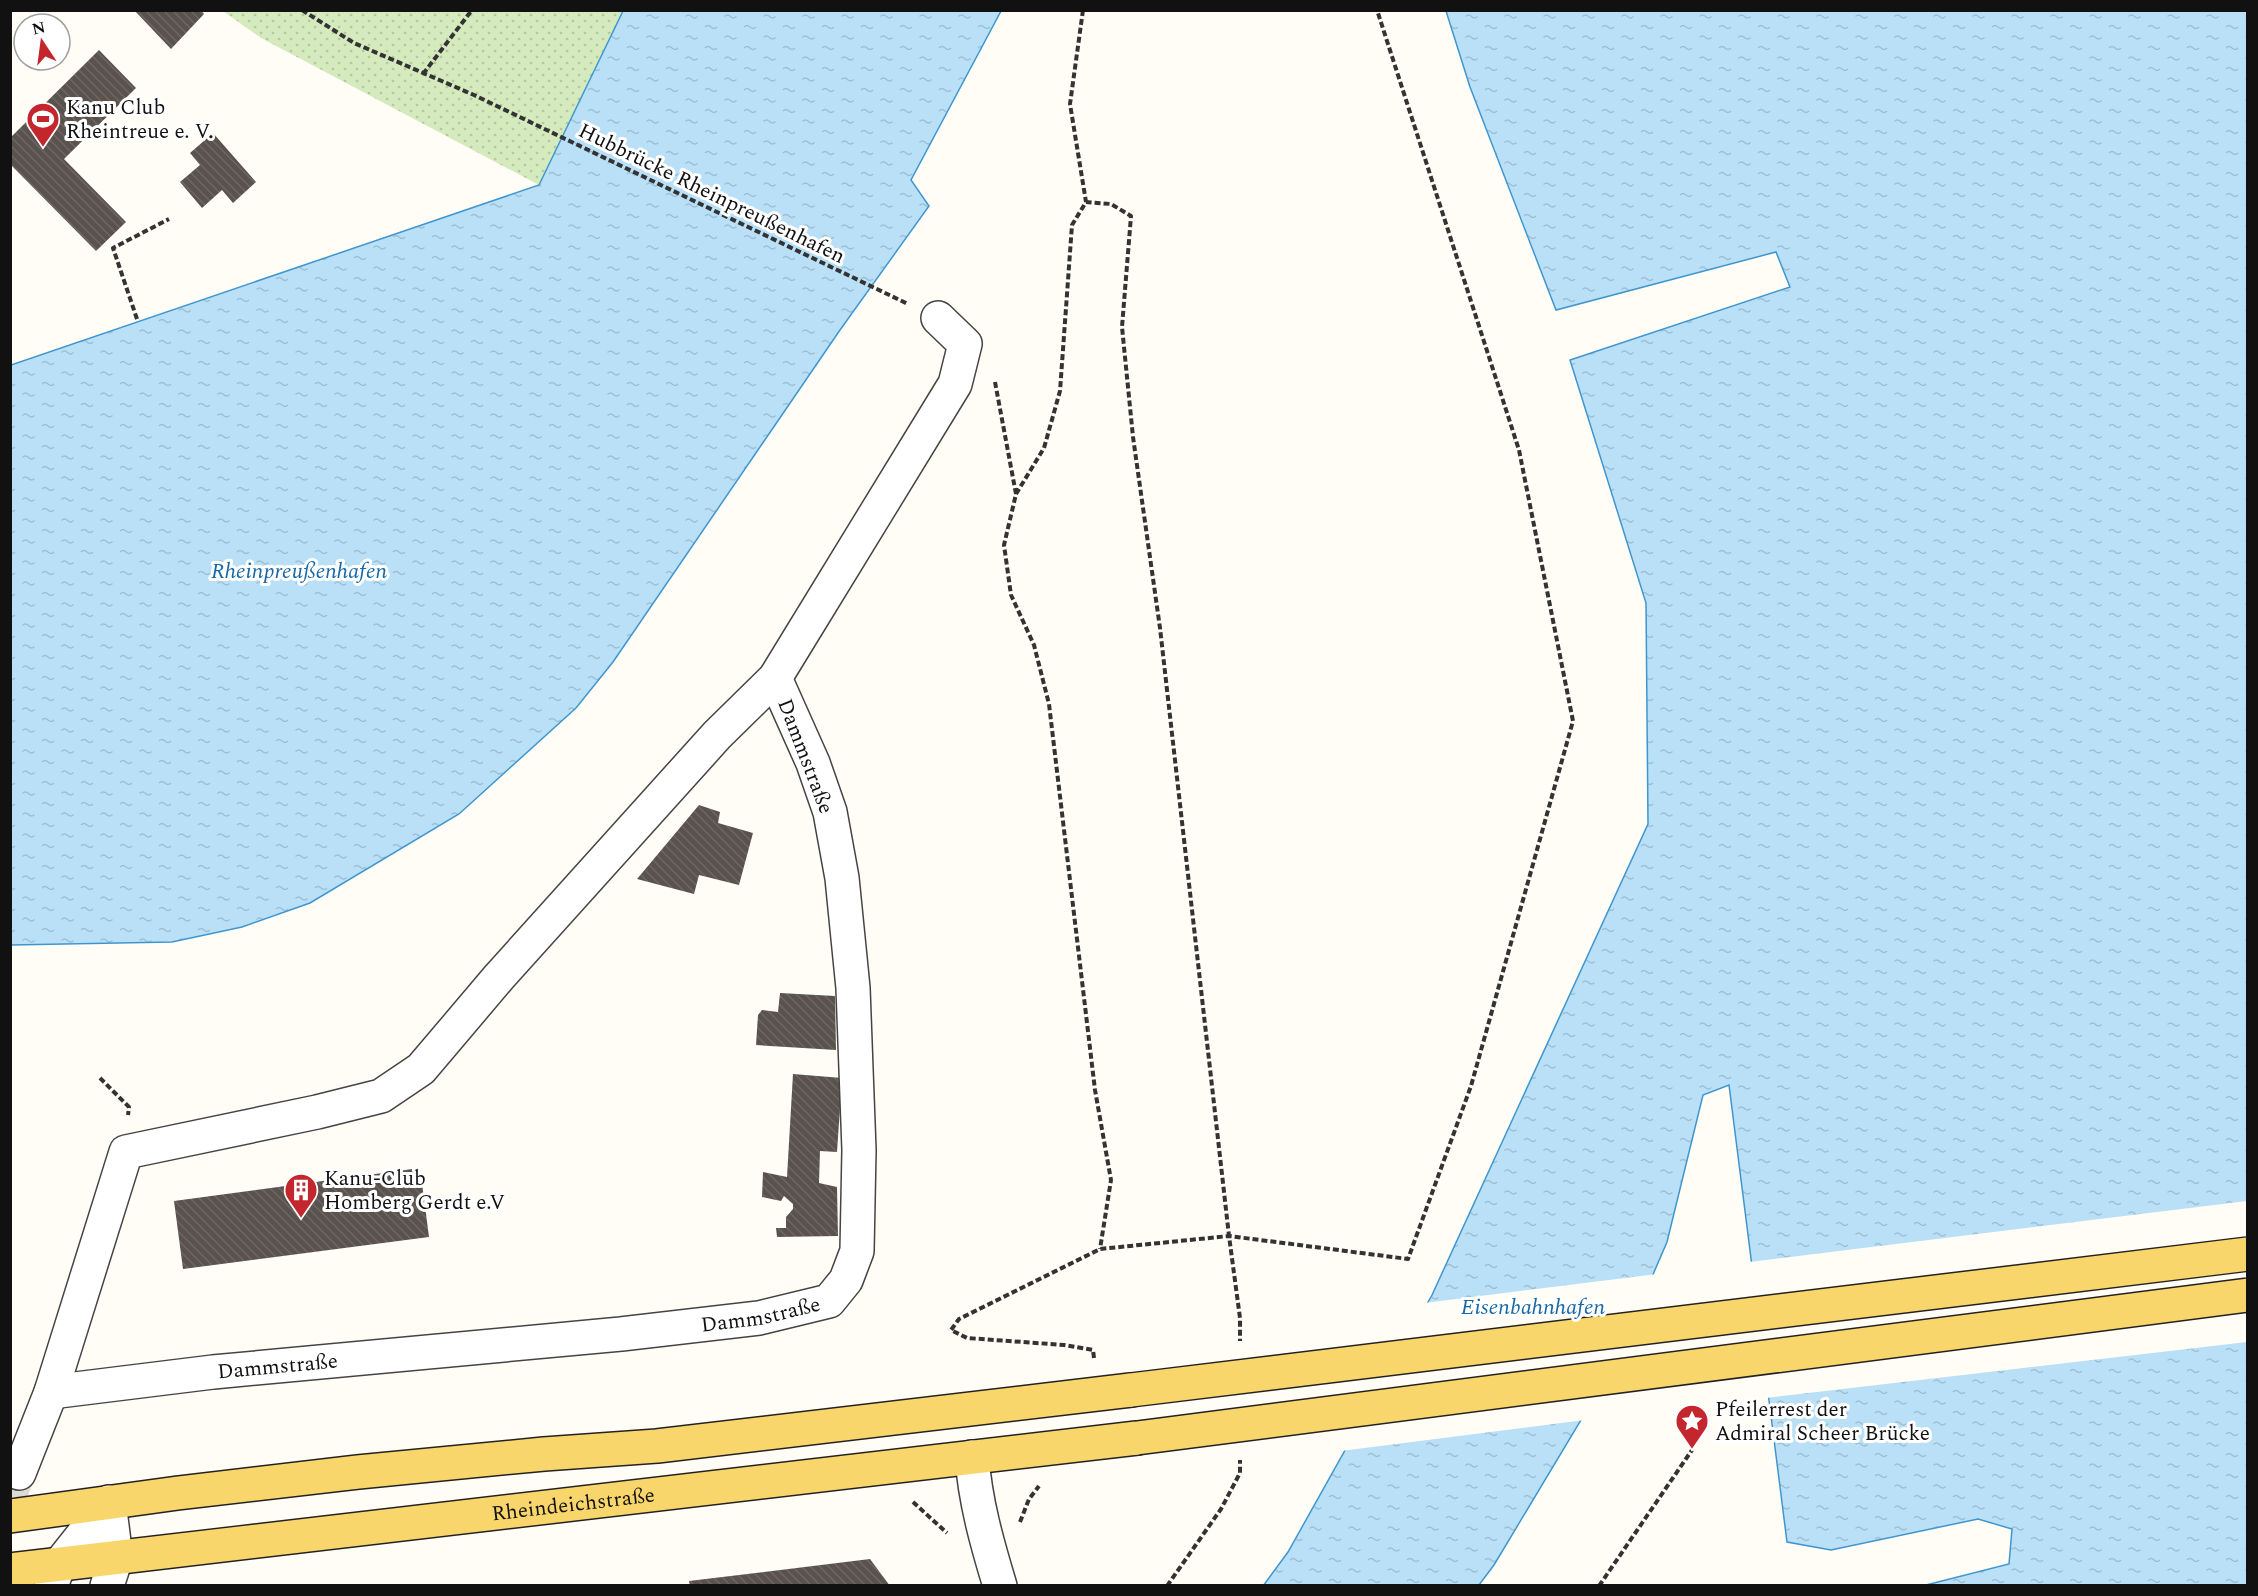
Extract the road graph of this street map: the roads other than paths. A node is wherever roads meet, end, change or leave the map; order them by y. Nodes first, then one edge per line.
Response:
1 (938, 318) road end
2 (775, 678) junction
3 (2247, 1254) edge
4 (2247, 1295) edge
5 (51, 1392) junction
6 (972, 1457) junction
7 (20, 1473) tunnel mouth
8 (110, 1502) junction
9 (10, 1516) edge
10 (10, 1570) edge
11 (111, 1572) edge
12 (55, 1575) edge
13 (1000, 1586) edge

1 - 2 street, Dammstraße
2 - 5 street, Dammstraße
2 - 5 street, Dammstraße
3 - 8 main road, bridge
4 - 6 main road, Rheindeichstraße, bridge
5 - 7 street
6 - 11 main road, Rheindeichstraße
6 - 13 street
8 - 9 main road
8 - 11 street
8 - 12 street
10 - 12 main road, Rheindeichstraße
11 - 12 main road, Rheindeichstraße

